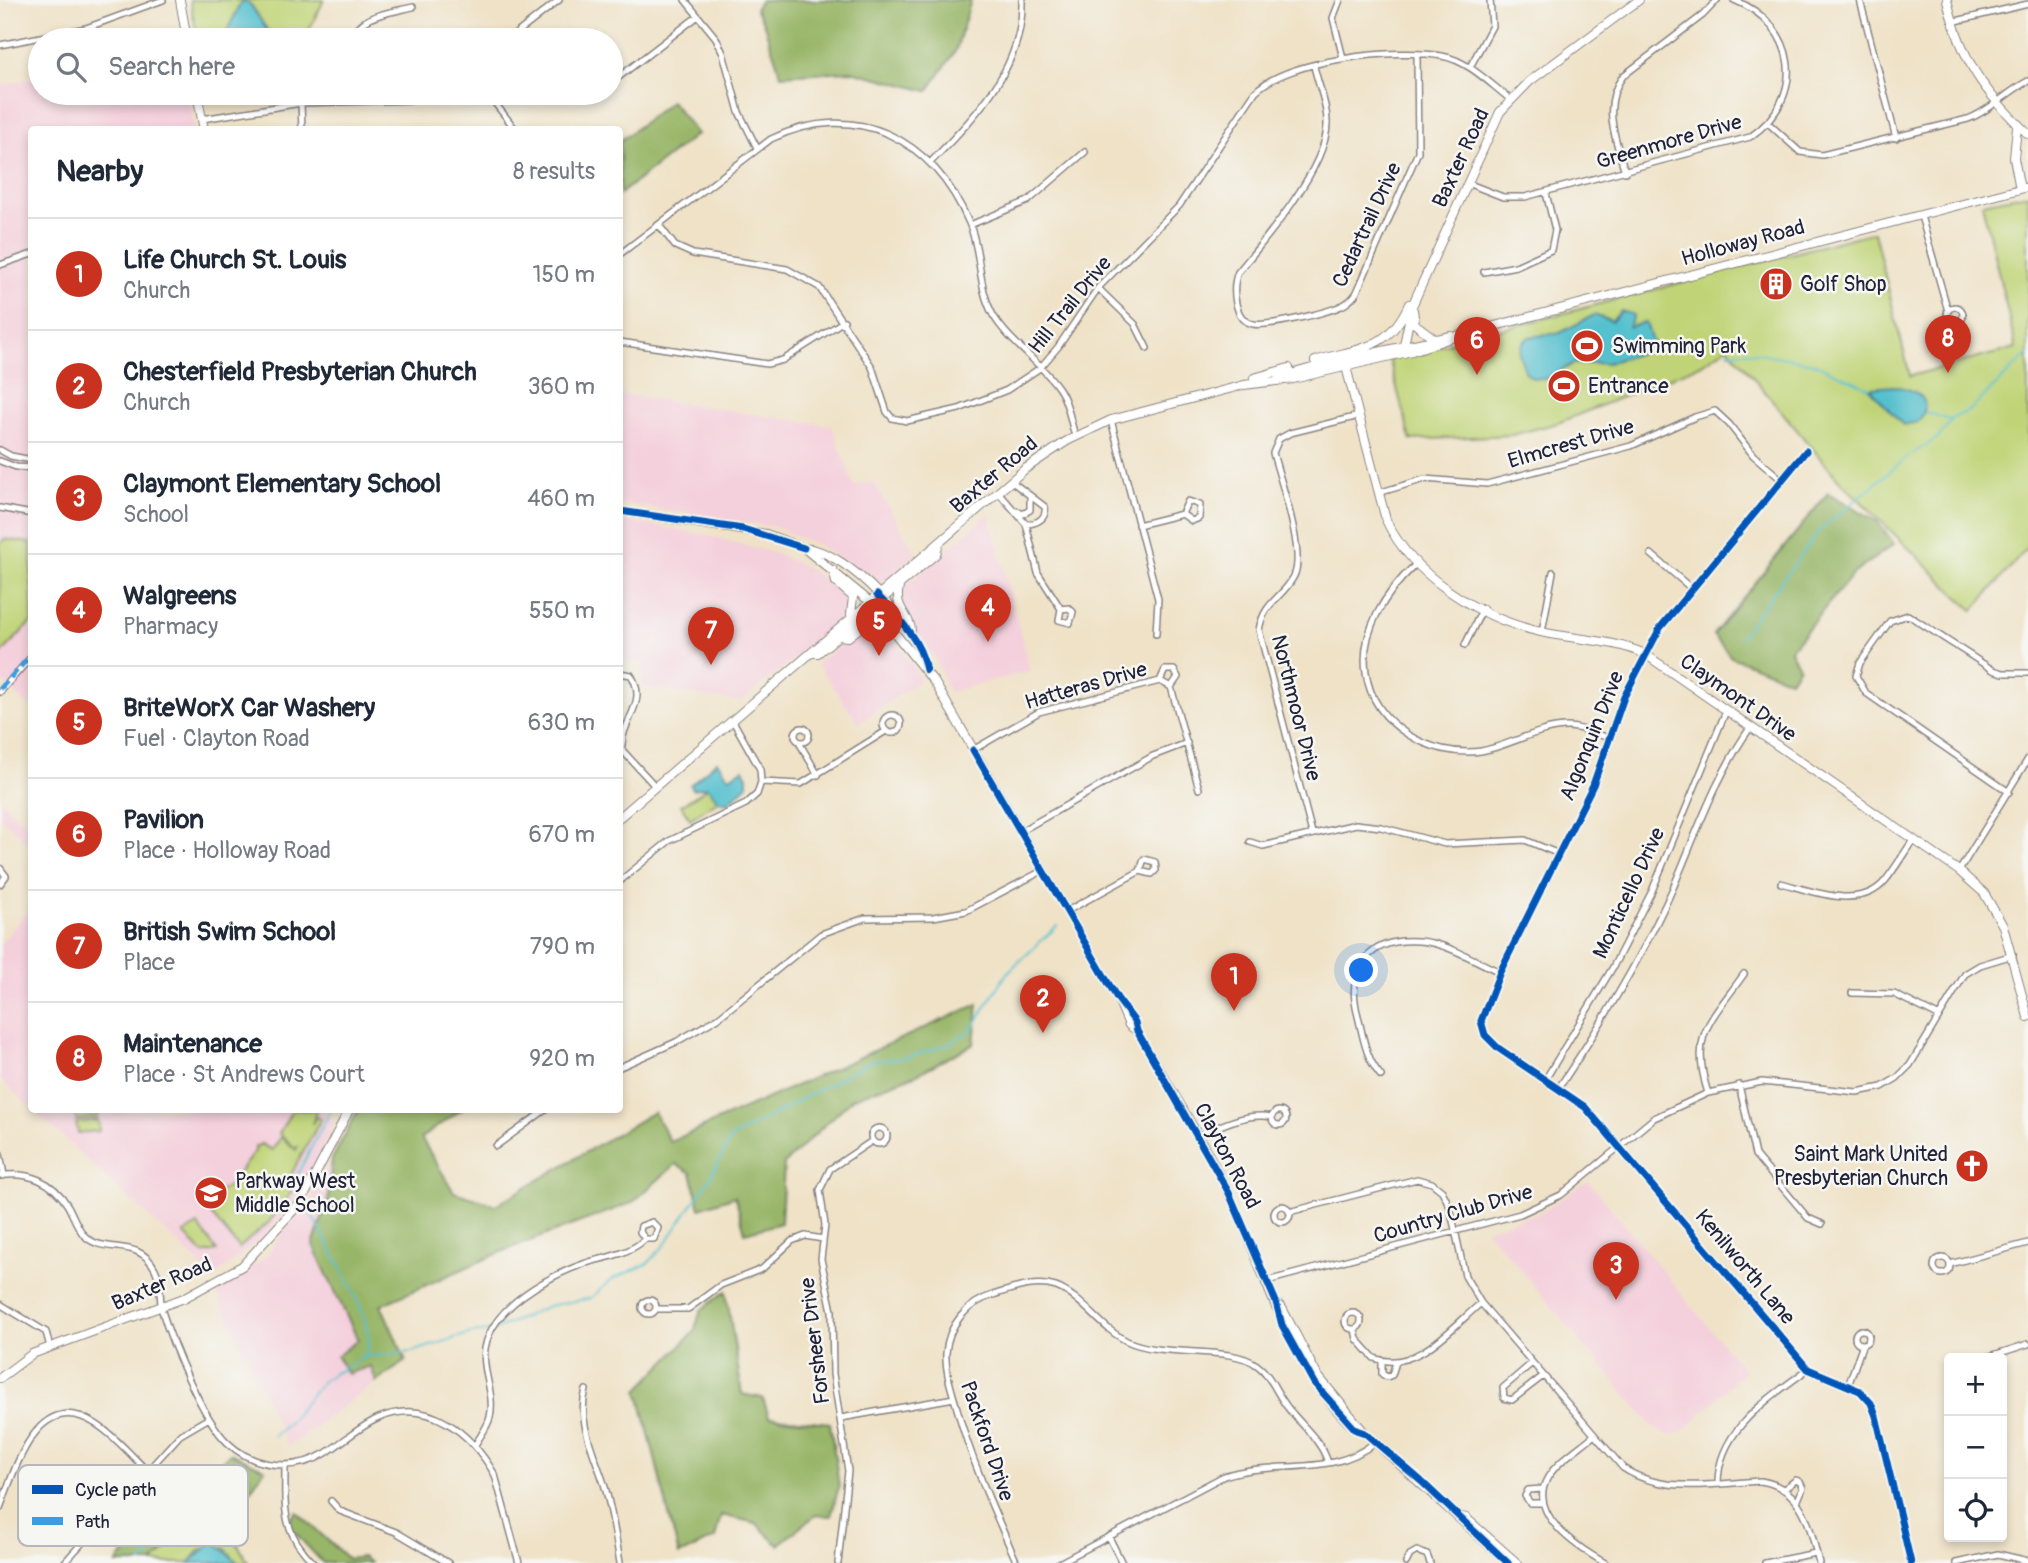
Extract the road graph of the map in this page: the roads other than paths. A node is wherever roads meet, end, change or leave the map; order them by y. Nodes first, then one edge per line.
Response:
1 (163, 0) edge
2 (180, 0) edge
3 (559, 0) edge
4 (685, 0) edge
5 (1022, 0) edge
6 (1340, 0) edge
7 (1490, 0) edge
8 (1639, 0) edge
9 (1717, 0) edge
10 (1734, 0) edge
11 (1860, 0) edge
12 (1947, 0) edge
13 (2028, 4) edge
14 (413, 7) dead end
15 (698, 16) junction
16 (1952, 22) junction
17 (86, 28) edge
18 (185, 28) edge
19 (356, 28) edge
20 (523, 28) edge
21 (28, 39) edge
22 (0, 45) edge
23 (1417, 55) junction
24 (1343, 58) junction
25 (1314, 66) junction
26 (1470, 67) junction
27 (623, 74) edge
28 (2028, 81) edge
29 (1510, 99) junction
30 (1996, 101) junction
31 (199, 105) edge
32 (289, 105) edge
33 (301, 105) edge
34 (496, 105) edge
35 (202, 119) junction
36 (1768, 123) junction
37 (203, 126) edge
38 (302, 126) edge
39 (513, 126) edge
40 (2017, 127) junction
41 (2028, 134) edge
42 (1896, 138) junction
43 (757, 148) junction
44 (1085, 152) dead end
45 (930, 163) junction
46 (1625, 172) junction
47 (1467, 183) junction
48 (2024, 188) edge
49 (1546, 192) junction
50 (1921, 216) junction
51 (659, 225) junction
52 (970, 225) junction
53 (623, 252) edge
54 (28, 255) edge
55 (0, 265) edge
56 (1431, 265) junction
57 (1484, 272) dead end
58 (1098, 288) junction
59 (1412, 306) junction
60 (1948, 311) dead end
61 (844, 321) junction
62 (1466, 333) junction
63 (1435, 339) junction
64 (623, 342) edge
65 (1147, 348) dead end
66 (1403, 349) junction
67 (1345, 363) junction
68 (1040, 368) junction
69 (1244, 385) junction
70 (1359, 416) junction
71 (1111, 420) junction
72 (1075, 436) junction
73 (0, 450) edge
74 (1806, 451) dead end
75 (28, 459) edge
76 (0, 461) edge
77 (28, 468) edge
78 (1782, 480) junction
79 (1012, 481) junction
80 (999, 493) junction
81 (1378, 493) junction
82 (1029, 496) junction
83 (0, 508) edge
84 (623, 511) edge
85 (1017, 511) junction
86 (28, 513) edge
87 (1182, 514) dead end
88 (1026, 524) junction
89 (1138, 525) junction
90 (938, 546) junction
91 (804, 548) junction
92 (1651, 554) dead end
93 (1415, 565) junction
94 (833, 570) junction
95 (1553, 572) dead end
96 (899, 587) junction
97 (1692, 589) junction
98 (880, 598) junction
99 (872, 604) junction
100 (1483, 608) junction
101 (1061, 609) dead end
102 (849, 618) junction
103 (885, 622) junction
104 (1542, 632) junction
105 (1156, 634) dead end
106 (911, 635) junction
107 (838, 636) junction
108 (1465, 645) dead end
109 (811, 653) junction
110 (1645, 654) junction
111 (28, 660) edge
112 (926, 670) junction
113 (2028, 673) edge
114 (623, 674) edge
115 (1160, 681) junction
116 (1171, 687) junction
117 (0, 692) edge
118 (1726, 711) junction
119 (733, 721) junction
120 (1750, 728) junction
121 (886, 731) dead end
122 (623, 738) edge
123 (1609, 738) junction
124 (1187, 743) junction
125 (800, 744) dead end
126 (973, 750) junction
127 (623, 753) edge
128 (2028, 759) edge
129 (818, 775) junction
130 (761, 782) junction
131 (655, 786) junction
132 (1199, 789) dead end
133 (2009, 792) junction
134 (623, 814) edge
135 (1021, 831) junction
136 (1311, 833) junction
137 (1913, 840) junction
138 (1250, 842) dead end
139 (1559, 854) junction
140 (0, 868) edge
141 (1044, 870) junction
142 (1140, 871) dead end
143 (1959, 871) junction
144 (623, 879) edge
145 (1781, 883) dead end
146 (0, 884) edge
147 (1067, 911) junction
148 (2012, 956) junction
149 (1500, 972) junction
150 (1744, 974) dead end
151 (1852, 993) dead end
152 (1938, 1016) junction
153 (2028, 1017) edge
154 (1482, 1028) joint
155 (623, 1066) edge
156 (1381, 1076) dead end
157 (1545, 1080) junction
158 (1740, 1085) junction
159 (1558, 1089) junction
160 (1708, 1093) junction
161 (347, 1113) edge
162 (541, 1113) edge
163 (1272, 1117) dead end
164 (1198, 1137) junction
165 (872, 1141) dead end
166 (496, 1146) dead end
167 (1620, 1146) junction
168 (0, 1154) edge
169 (2, 1176) edge
170 (1289, 1212) dead end
171 (1822, 1224) dead end
172 (1454, 1232) junction
173 (645, 1239) dead end
174 (823, 1239) junction
175 (2028, 1243) edge
176 (1950, 1264) dead end
177 (1267, 1281) junction
178 (1481, 1303) junction
179 (0, 1304) edge
180 (161, 1307) junction
181 (656, 1309) dead end
182 (1355, 1329) dead end
183 (49, 1344) junction
184 (2028, 1344) edge
185 (1863, 1346) dead end
186 (1998, 1353) edge
187 (1382, 1361) junction
188 (1396, 1362) junction
189 (1532, 1363) junction
190 (1808, 1368) junction
191 (1543, 1376) junction
192 (0, 1378) edge
193 (1848, 1386) junction
194 (586, 1390) dead end
195 (954, 1398) junction
196 (209, 1418) junction
197 (841, 1418) junction
198 (1593, 1436) junction
199 (1375, 1442) junction
200 (475, 1445) junction
201 (1328, 1463) junction
202 (141, 1465) edge
203 (154, 1465) edge
204 (285, 1465) junction
205 (1718, 1483) junction
206 (1542, 1489) junction
207 (1784, 1489) junction
208 (1798, 1500) junction
209 (331, 1502) dead end
210 (1542, 1503) junction
211 (0, 1508) edge
212 (1458, 1516) junction
213 (1109, 1537) junction
214 (80, 1546) edge
215 (1816, 1553) junction
216 (2028, 1561) edge
217 (64, 1563) edge
218 (314, 1563) edge
219 (448, 1563) edge
220 (519, 1563) edge
221 (620, 1563) edge
222 (838, 1563) edge
223 (1017, 1563) edge
224 (1059, 1563) edge
225 (1122, 1563) edge
226 (1406, 1563) edge
227 (1430, 1563) edge
228 (1508, 1563) edge
229 (1517, 1563) edge
230 (1605, 1563) edge
231 (1765, 1563) edge
232 (1819, 1563) edge
233 (1911, 1563) edge
234 (1956, 1563) edge

1 - 17 street
2 - 18 main road
3 - 20 street
4 - 15 street
5 - 45 street
6 - 24 street
7 - 26 street
8 - 29 main road, Baxter Road
9 - 46 street
10 - 36 street, Greenmore Drive
11 - 42 street
12 - 16 main road
13 - 16 street
14 - 19 street
15 - 27 street
15 - 43 street
16 - 30 main road
21 - 22 street
23 - 24 street, Hill Trail Drive
23 - 25 street, Cedartrail Drive
23 - 26 street, Hill Trail Drive
24 - 25 street, Hill Trail Drive
25 - 58 street, Hill Trail Drive
26 - 29 street, Hill Trail Drive
28 - 30 street
29 - 47 main road, Baxter Road
30 - 40 main road
30 - 42 street
31 - 35 main road
32 - 35 street
33 - 38 street
34 - 39 street
35 - 37 main road
36 - 42 street
36 - 46 street, Greenmore Drive
40 - 41 main road
40 - 48 main road
43 - 45 street
43 - 51 street
44 - 52 street
45 - 52 street
46 - 49 street, Greenmore Drive
47 - 49 street, Greenmore Drive
47 - 56 main road, Baxter Road
48 - 50 main road, Holloway Road
49 - 57 street
50 - 60 street
50 - 62 main road, Holloway Road
51 - 53 street
51 - 61 street, Hill Trail Drive
52 - 68 street
54 - 55 street
56 - 59 main road, Baxter Road
56 - 69 main road
58 - 65 street
58 - 68 street, Hill Trail Drive
59 - 63 main road
59 - 66 main road, Baxter Road
61 - 64 street
61 - 68 street, Hill Trail Drive
62 - 63 main road, Holloway Road
62 - 66 main road, Holloway Road
63 - 66 main road, Holloway Road
66 - 67 main road, Baxter Road
67 - 69 main road, Baxter Road
67 - 70 main road, Claymont Drive
68 - 72 street
69 - 71 main road, Baxter Road
70 - 81 main road, Claymont Drive
70 - 136 street, Northmoor Drive
71 - 72 main road, Baxter Road
71 - 89 street
72 - 79 main road, Baxter Road
73 - 75 street
74 - 78 street, Algonquin Drive
76 - 77 street
78 - 81 street, Elmcrest Drive
78 - 97 street, Algonquin Drive
79 - 80 main road, Baxter Road
79 - 82 street
80 - 85 street
80 - 90 main road, Baxter Road
81 - 93 main road, Claymont Drive
82 - 85 street
82 - 88 street
83 - 86 street
84 - 91 main road, Clayton Road
85 - 88 street
87 - 89 street
88 - 101 street
89 - 105 street
90 - 96 main road, Baxter Road
90 - 98 main road, Baxter Road
91 - 94 main road, Clayton Road
91 - 98 main road, Clayton Road
92 - 97 street
93 - 100 main road, Claymont Drive
93 - 123 street
94 - 99 main road, Clayton Road
94 - 102 main road
95 - 104 street
96 - 98 main road, Baxter Road
96 - 106 main road
97 - 110 street, Algonquin Drive
98 - 99 main road, Baxter Road
98 - 106 main road, Clayton Road
99 - 102 main road, Baxter Road
99 - 103 main road, Clayton Road
99 - 107 main road, Baxter Road
100 - 104 main road, Claymont Drive
100 - 108 street
102 - 109 main road, Baxter Road
103 - 107 main road
103 - 112 main road, Clayton Road
104 - 110 main road, Claymont Drive
106 - 112 main road, Clayton Road
107 - 109 main road, Baxter Road
109 - 119 main road, Baxter Road
110 - 118 main road, Claymont Drive
110 - 123 street, Algonquin Drive
111 - 117 street
112 - 126 main road, Clayton Road
113 - 133 street
114 - 122 street
115 - 116 street, Hatteras Drive
115 - 116 street
115 - 126 street, Hatteras Drive
116 - 124 street
118 - 120 main road, Claymont Drive
118 - 157 street, Monticello Drive
119 - 130 street
119 - 131 main road, Baxter Road
120 - 137 main road, Claymont Drive
120 - 159 street, Monticello Drive
121 - 129 street
123 - 139 street, Algonquin Drive
124 - 132 street
124 - 135 street
125 - 129 street
126 - 135 main road, Clayton Road
127 - 131 street
128 - 133 street
129 - 130 street
130 - 144 street
131 - 134 main road, Baxter Road
133 - 143 street
135 - 141 main road, Clayton Road
136 - 138 street
136 - 139 street
137 - 143 main road, Claymont Drive
137 - 145 street
139 - 149 street, Algonquin Drive
140 - 146 street
141 - 147 main road, Clayton Road
141 - 155 street
142 - 147 street
143 - 148 main road, Claymont Drive
147 - 164 main road, Clayton Road
148 - 152 street, Country Club Drive
148 - 153 main road, Claymont Drive
149 - 154 street, Algonquin Drive
149 - 156 street
150 - 160 street
151 - 152 street
152 - 158 street, Country Club Drive
154 - 157 street, Kenilworth Lane
157 - 159 street, Kenilworth Lane
158 - 160 street, Country Club Drive
158 - 171 street
159 - 167 street, Kenilworth Lane
160 - 167 street, Country Club Drive
161 - 180 main road, Baxter Road
162 - 166 street
163 - 164 street
164 - 177 main road, Clayton Road
165 - 174 street, Forsheer Drive
167 - 172 street, Country Club Drive
167 - 190 street, Kenilworth Lane
168 - 169 street
169 - 180 street
170 - 172 street
172 - 177 street, Country Club Drive
172 - 178 street
173 - 200 street
174 - 181 street
174 - 197 street, Forsheer Drive
175 - 176 street
177 - 199 main road, Clayton Road
178 - 188 street
178 - 189 street
179 - 183 street
180 - 183 main road, Baxter Road
180 - 196 street
182 - 187 street
183 - 192 main road, Baxter Road
184 - 186 street
185 - 193 street
187 - 188 street
187 - 188 street
189 - 191 street
189 - 191 street
190 - 193 street, Kenilworth Lane
190 - 205 street
191 - 198 street
193 - 233 street, Kenilworth Lane
194 - 221 street
195 - 197 street
195 - 201 street, Packford Drive
195 - 223 street, Packford Drive
196 - 203 street
196 - 204 street
197 - 222 street, Forsheer Drive
198 - 205 street
198 - 206 street
199 - 201 street
199 - 212 main road, Clayton Road
200 - 204 street
200 - 220 street
201 - 213 street
202 - 211 street
204 - 218 street
205 - 207 street
206 - 210 street
206 - 210 street
207 - 208 street
207 - 208 street
208 - 215 street
209 - 219 street
210 - 230 street
212 - 228 main road, Clayton Road
212 - 229 main road, Clayton Road
213 - 224 street
213 - 225 street
214 - 217 street
215 - 231 street
215 - 232 street
216 - 234 street
226 - 227 street

